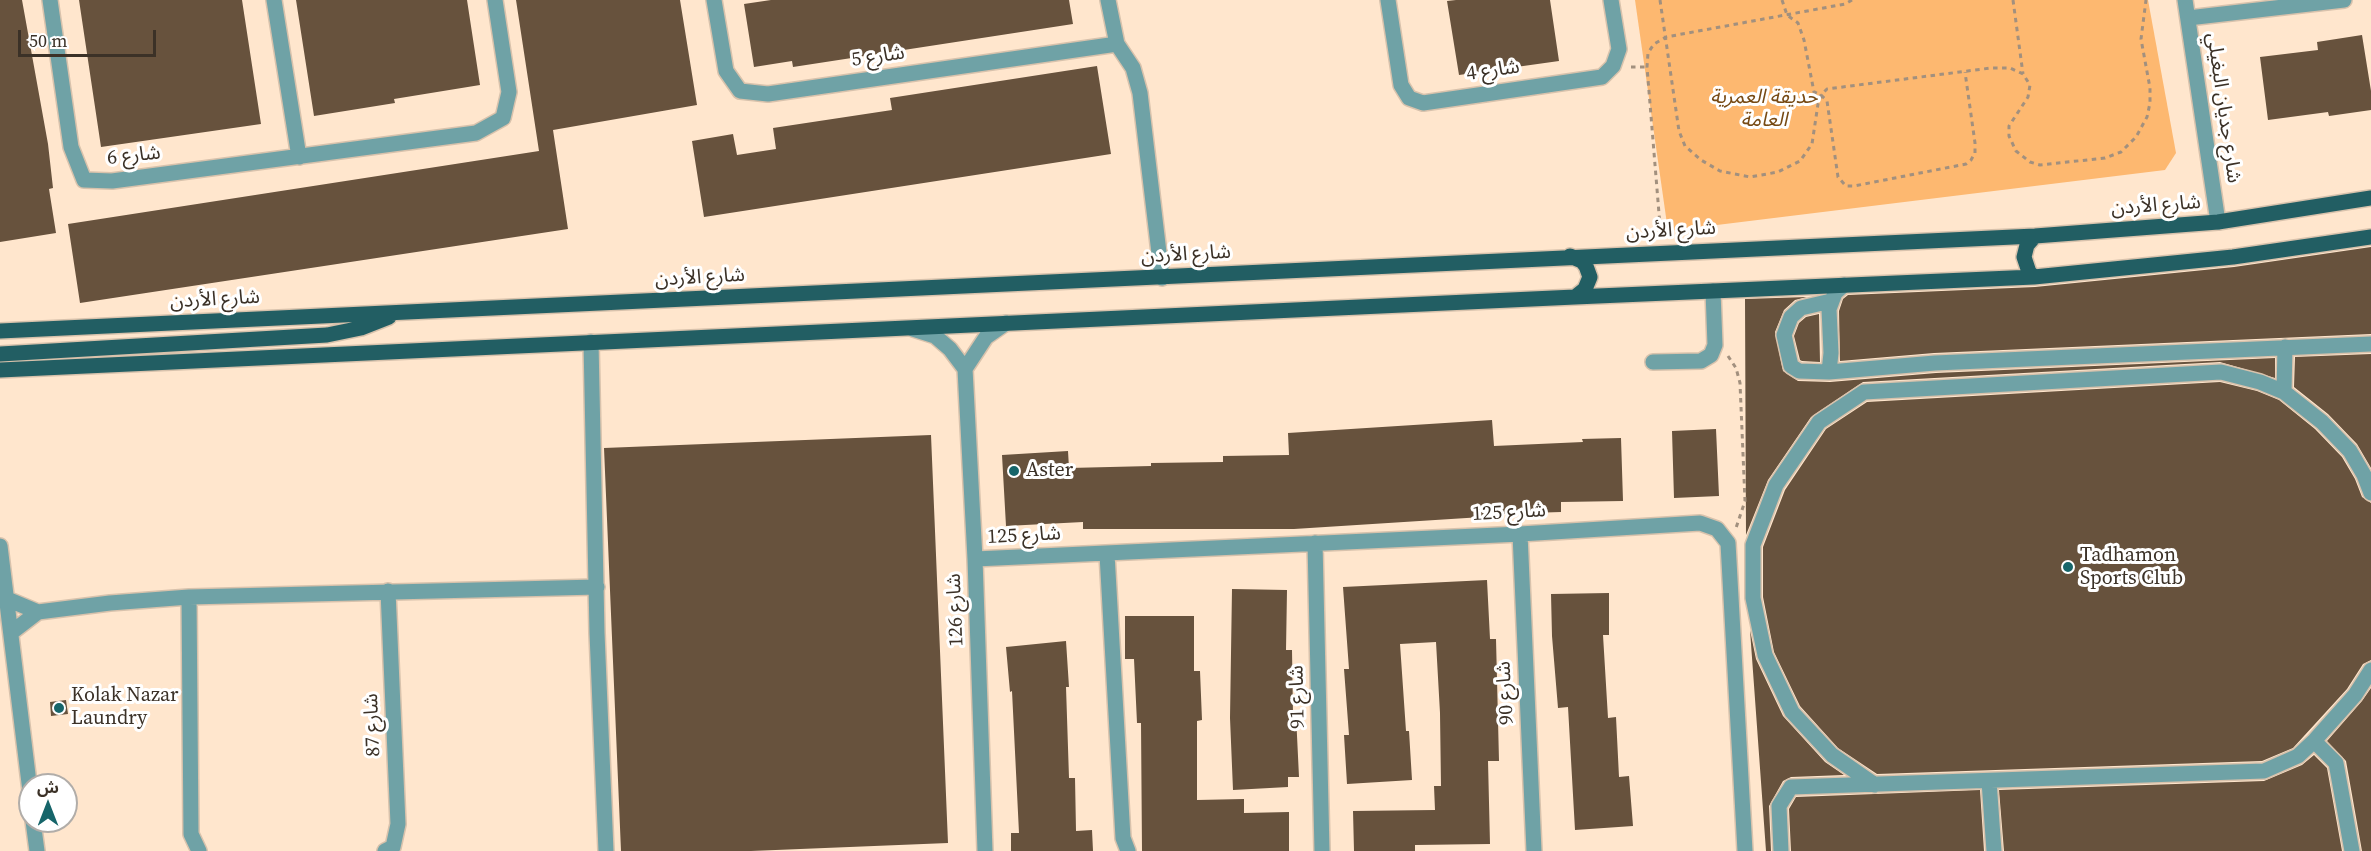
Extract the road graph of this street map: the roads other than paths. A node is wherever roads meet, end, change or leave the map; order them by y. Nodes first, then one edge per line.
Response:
1 (50, 0) edge
2 (274, 0) edge
3 (495, 0) edge
4 (714, 0) edge
5 (1108, 0) edge
6 (1388, 0) edge
7 (1611, 0) edge
8 (2185, 0) edge
9 (2344, 0) edge
10 (2188, 18) junction
11 (1117, 44) junction
12 (299, 157) junction
13 (2371, 198) edge
14 (2218, 222) junction
15 (2035, 236) junction
16 (2371, 237) edge
17 (1570, 256) junction
18 (1162, 278) junction
19 (2034, 278) junction
20 (1844, 285) junction
21 (1713, 291) junction
22 (1575, 297) junction
23 (1831, 301) junction
24 (398, 313) junction
25 (1006, 323) junction
26 (913, 329) junction
27 (0, 331) edge
28 (591, 342) junction
29 (2371, 344) edge
30 (2285, 347) junction
31 (0, 354) edge
32 (1653, 362) dead end
33 (964, 369) junction
34 (0, 370) edge
35 (1829, 372) junction
36 (2284, 392) junction
37 (2371, 493) edge
38 (1520, 534) junction
39 (1315, 543) junction
40 (0, 546) edge
41 (1107, 554) junction
42 (975, 559) junction
43 (597, 587) junction
44 (388, 591) junction
45 (189, 597) junction
46 (8, 598) junction
47 (38, 612) junction
48 (12, 632) junction
49 (2371, 670) edge
50 (2314, 741) junction
51 (28, 773) edge
52 (1989, 781) junction
53 (1875, 784) junction
54 (35, 833) edge
55 (37, 851) edge
56 (199, 851) edge
57 (385, 851) edge
58 (606, 851) edge
59 (984, 851) edge
60 (1128, 851) edge
61 (1322, 851) edge
62 (1534, 851) edge
63 (1746, 851) edge
64 (1781, 851) edge
65 (1994, 851) edge
66 (2352, 851) edge

1 - 12 street, شارع 6
2 - 12 street
3 - 12 street, شارع 6
4 - 11 street, شارع 5
5 - 11 street
6 - 7 street, شارع 4
8 - 10 street, شارع جديان البغيلي
9 - 10 street
10 - 14 street, شارع جديان البغيلي
11 - 18 street
13 - 14 main road, شارع الأردن
14 - 15 main road, شارع الأردن
15 - 17 main road, شارع الأردن
15 - 19 main road
16 - 19 main road
17 - 18 main road, شارع الأردن
17 - 22 main road
18 - 24 main road, شارع الأردن
19 - 20 main road
20 - 21 main road
20 - 23 street
21 - 22 main road
21 - 32 street
22 - 25 main road
23 - 35 street
23 - 35 street
24 - 27 main road, شارع الأردن
24 - 31 main road
25 - 26 main road
25 - 33 street
26 - 28 main road
26 - 33 street
28 - 34 main road
28 - 43 street
29 - 30 street
30 - 35 street
30 - 36 street
33 - 42 street, شارع 126
36 - 37 street
36 - 53 street
38 - 39 street, شارع 125
38 - 62 street, شارع 90
38 - 63 street, شارع 125
39 - 41 street, شارع 125
39 - 61 street, شارع 91
40 - 46 street
41 - 42 street, شارع 125
41 - 60 street
42 - 59 street, شارع 126
43 - 44 street
43 - 58 street
44 - 45 street
44 - 57 street, شارع 87
45 - 47 street
45 - 56 street
46 - 47 street
46 - 48 street
47 - 48 street
48 - 51 street
49 - 50 street
50 - 52 street
50 - 66 street
52 - 53 street
52 - 65 street
53 - 64 street
54 - 55 street

